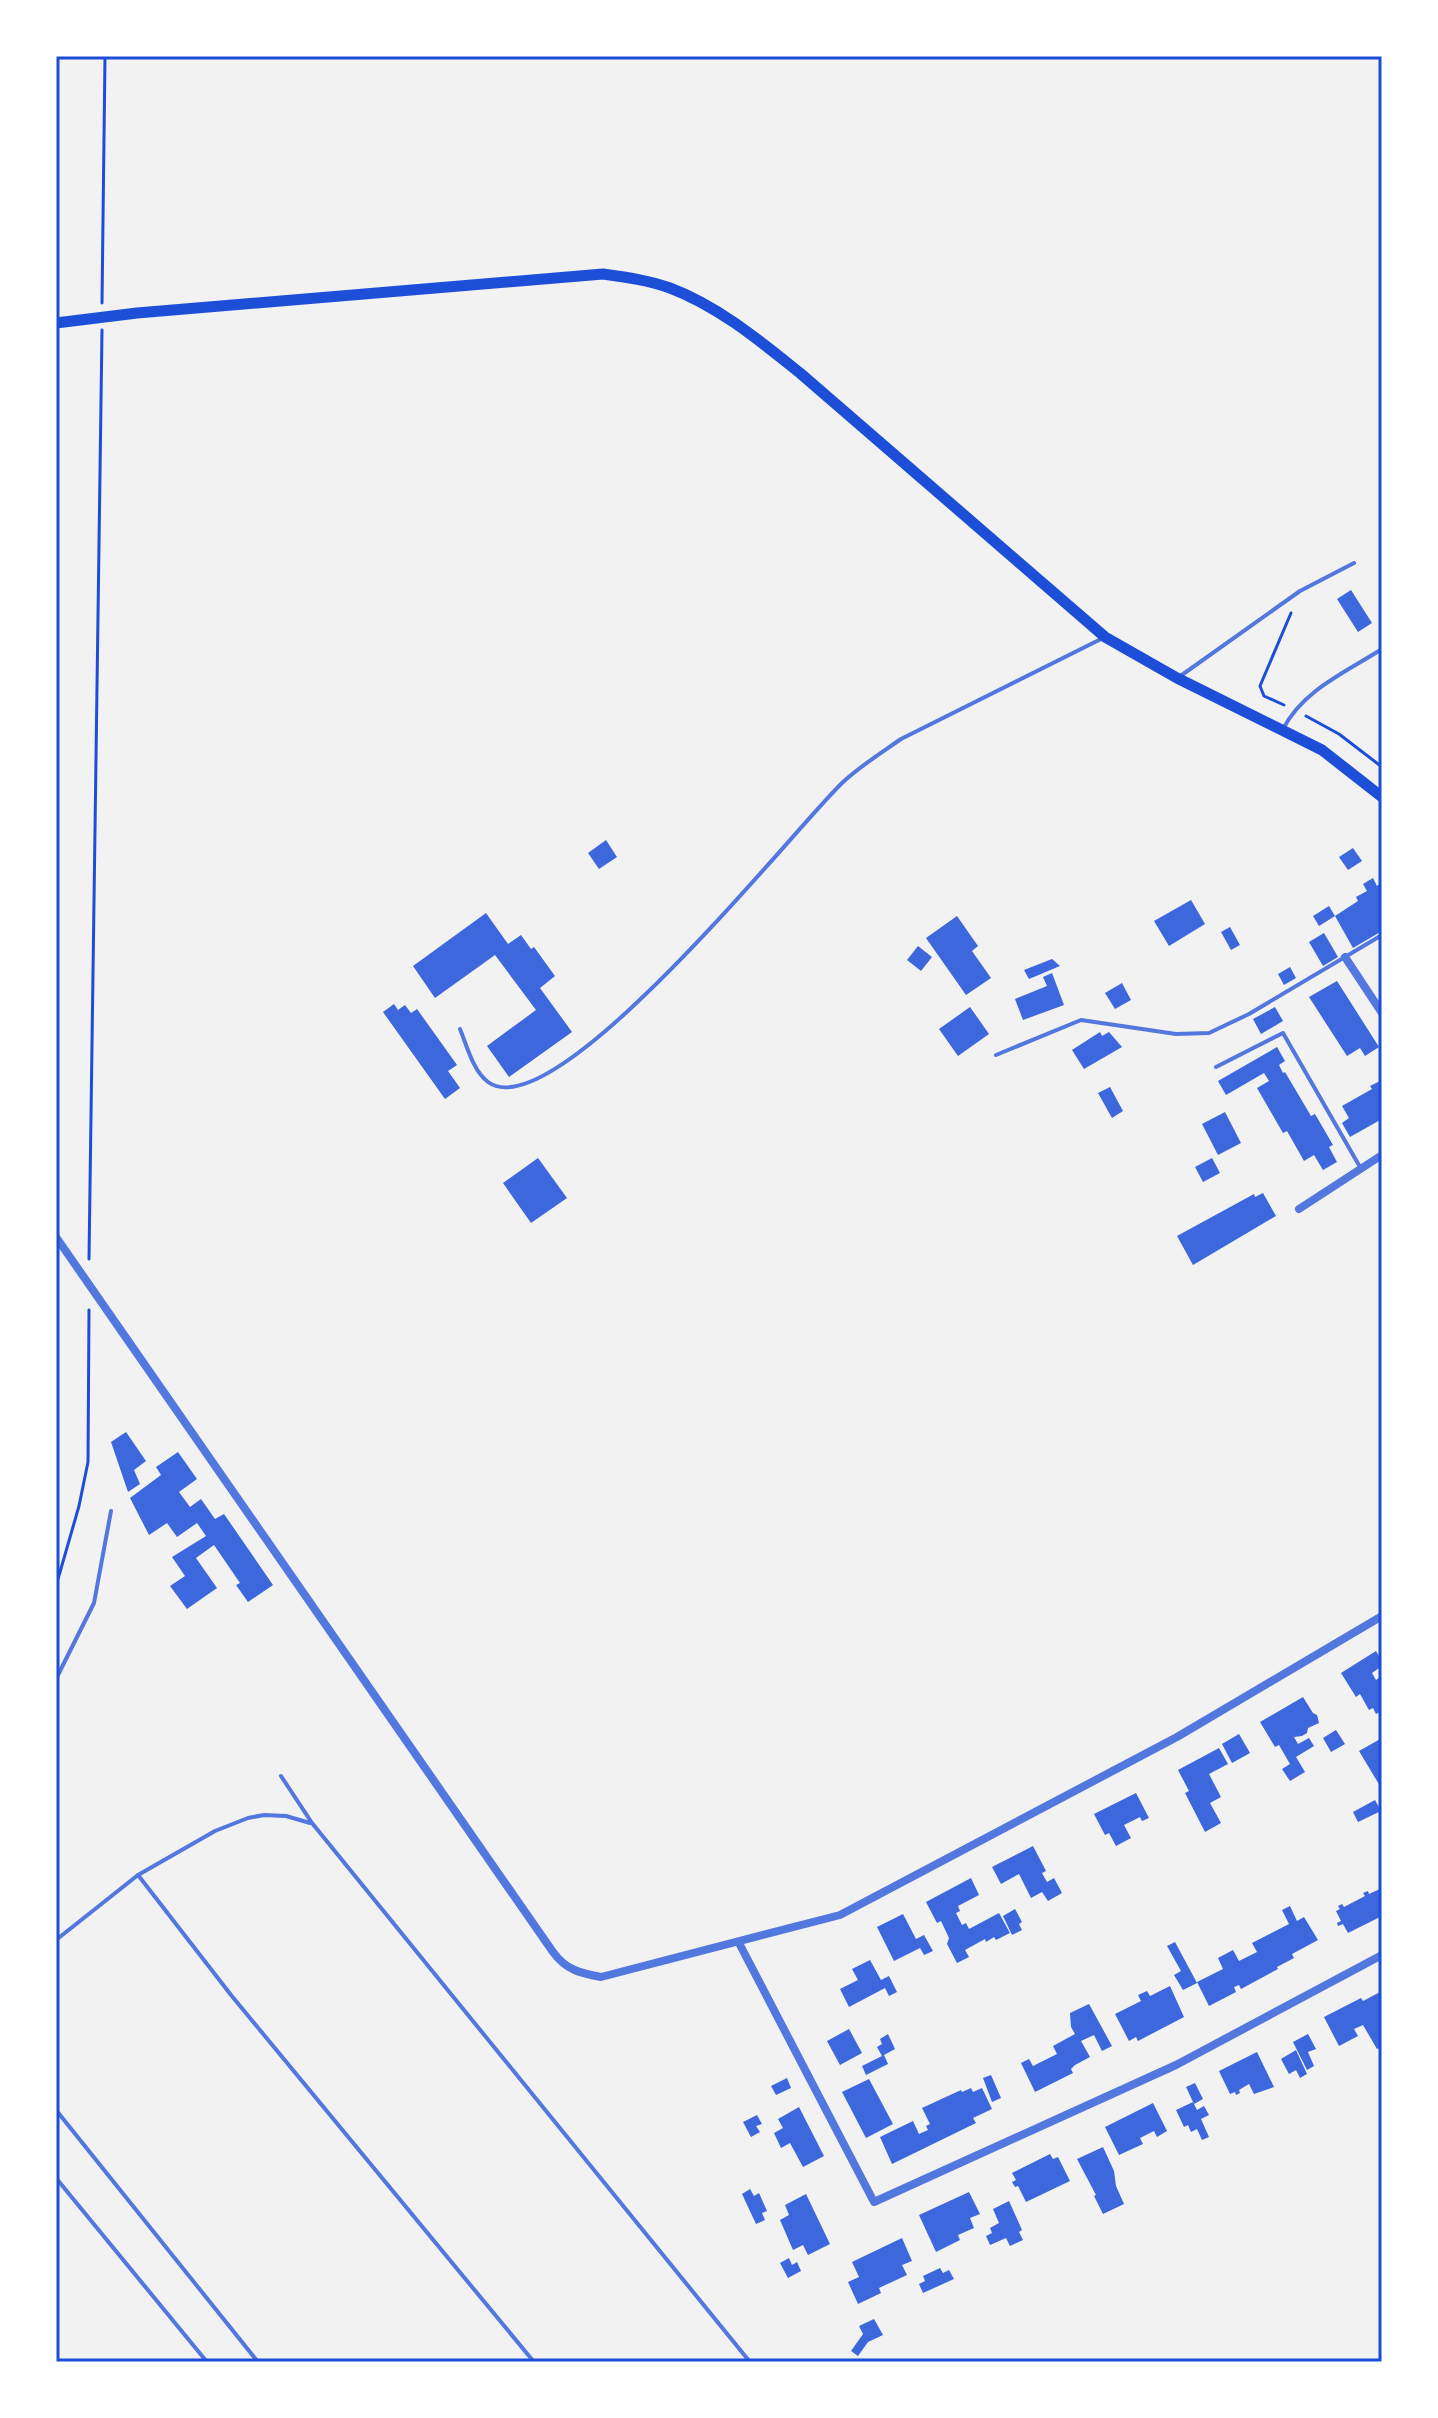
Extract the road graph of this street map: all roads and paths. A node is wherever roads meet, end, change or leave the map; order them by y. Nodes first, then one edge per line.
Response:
1 (105, 56) edge
2 (102, 294) dead end
3 (56, 323) edge
4 (102, 343) dead end
5 (1354, 563) dead end
6 (1105, 637) junction
7 (1382, 649) edge
8 (1177, 678) junction
9 (1282, 730) junction
10 (1382, 797) edge
11 (1382, 935) edge
12 (1345, 957) junction
13 (1382, 1013) edge
14 (460, 1029) dead end
15 (996, 1055) dead end
16 (1216, 1067) dead end
17 (1382, 1155) edge
18 (1361, 1169) junction
19 (1299, 1209) dead end
20 (58, 1244) edge
21 (91, 1285) junction
22 (111, 1511) dead end
23 (56, 1586) edge
24 (1382, 1616) edge
25 (56, 1679) edge
26 (281, 1776) dead end
27 (312, 1823) junction
28 (138, 1875) junction
29 (56, 1940) edge
30 (739, 1943) junction
31 (1382, 1955) edge
32 (56, 2110) edge
33 (56, 2178) edge
34 (207, 2362) edge
35 (258, 2362) edge
36 (534, 2362) edge
37 (750, 2362) edge

1 - 2 path
3 - 6 main road
4 - 21 path
5 - 8 lane
6 - 8 main road
6 - 14 lane
7 - 9 lane
8 - 9 main road
9 - 10 main road
11 - 12 lane
12 - 13 street
12 - 15 lane
16 - 18 lane
17 - 18 street
18 - 19 street
20 - 21 street
21 - 23 path
21 - 30 street
22 - 25 lane
24 - 30 street
26 - 27 lane
27 - 28 lane
27 - 37 lane
28 - 29 lane
28 - 36 lane
30 - 31 street
32 - 35 lane
33 - 34 lane

